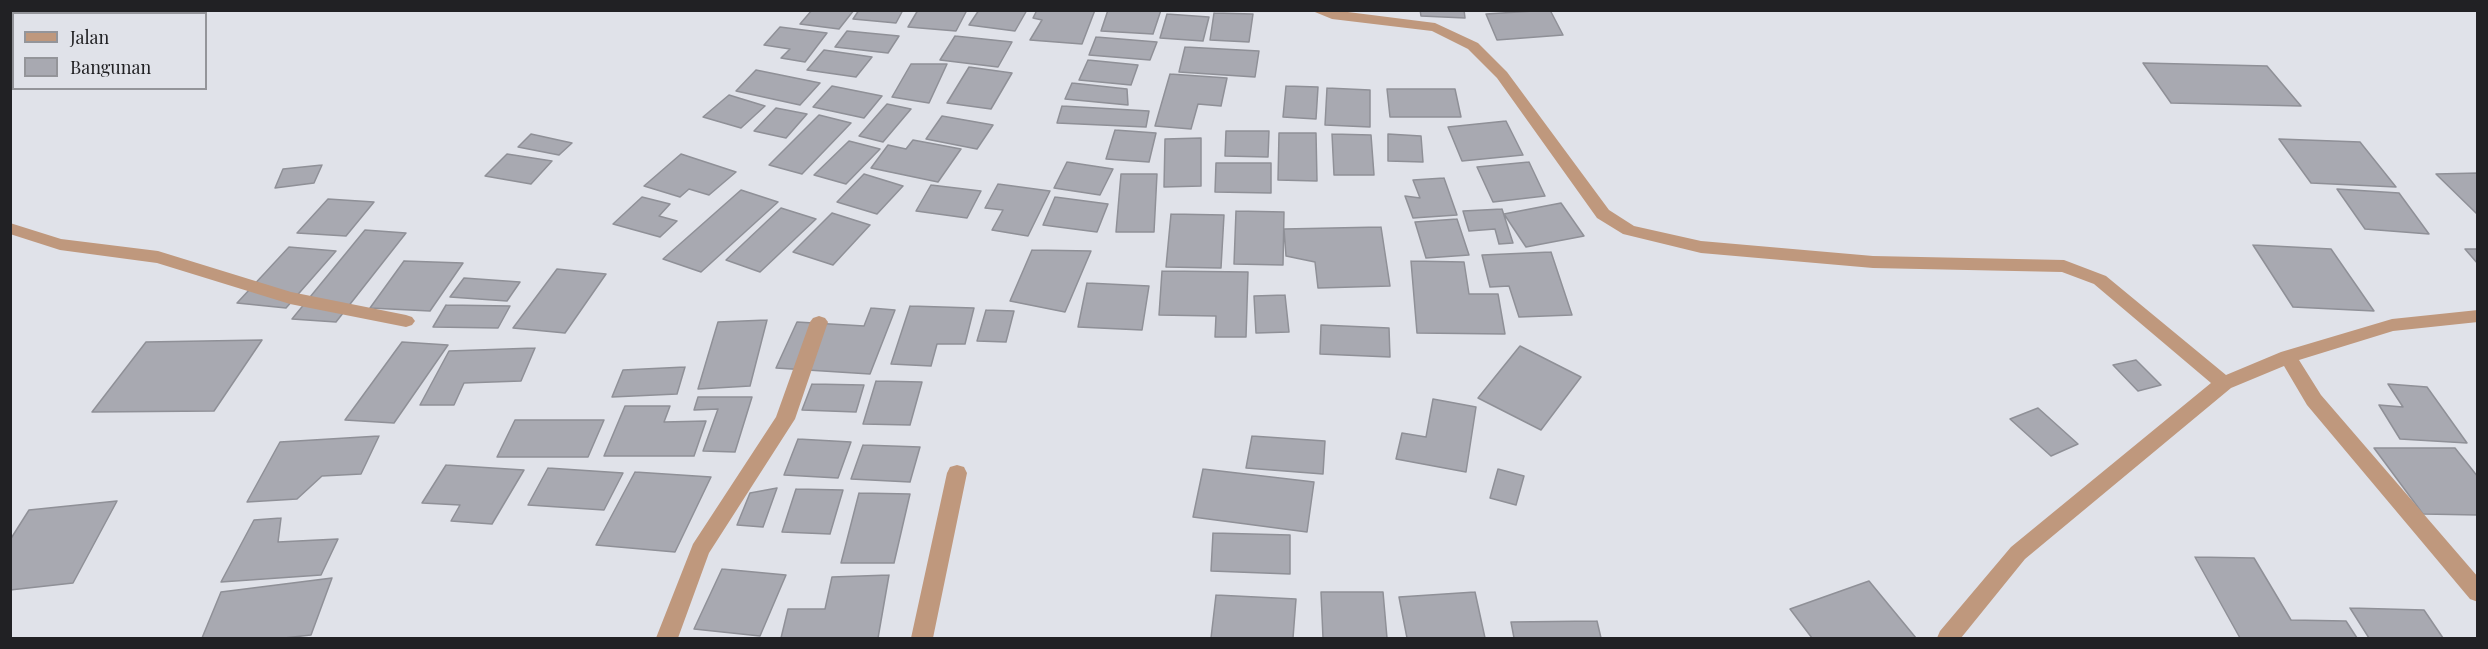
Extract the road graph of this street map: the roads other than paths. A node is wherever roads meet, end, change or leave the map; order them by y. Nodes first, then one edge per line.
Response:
1 (1317, 10) edge
2 (10, 228) edge
3 (2478, 316) edge
4 (406, 321) dead end
5 (819, 322) dead end
6 (2288, 357) junction
7 (2224, 383) junction
8 (957, 473) dead end
9 (2478, 593) edge
10 (667, 639) edge
11 (922, 639) edge
12 (1948, 639) edge

1 - 7 street
2 - 4 street
3 - 6 street
5 - 10 street
6 - 7 street
6 - 9 street
7 - 12 street
8 - 11 street

